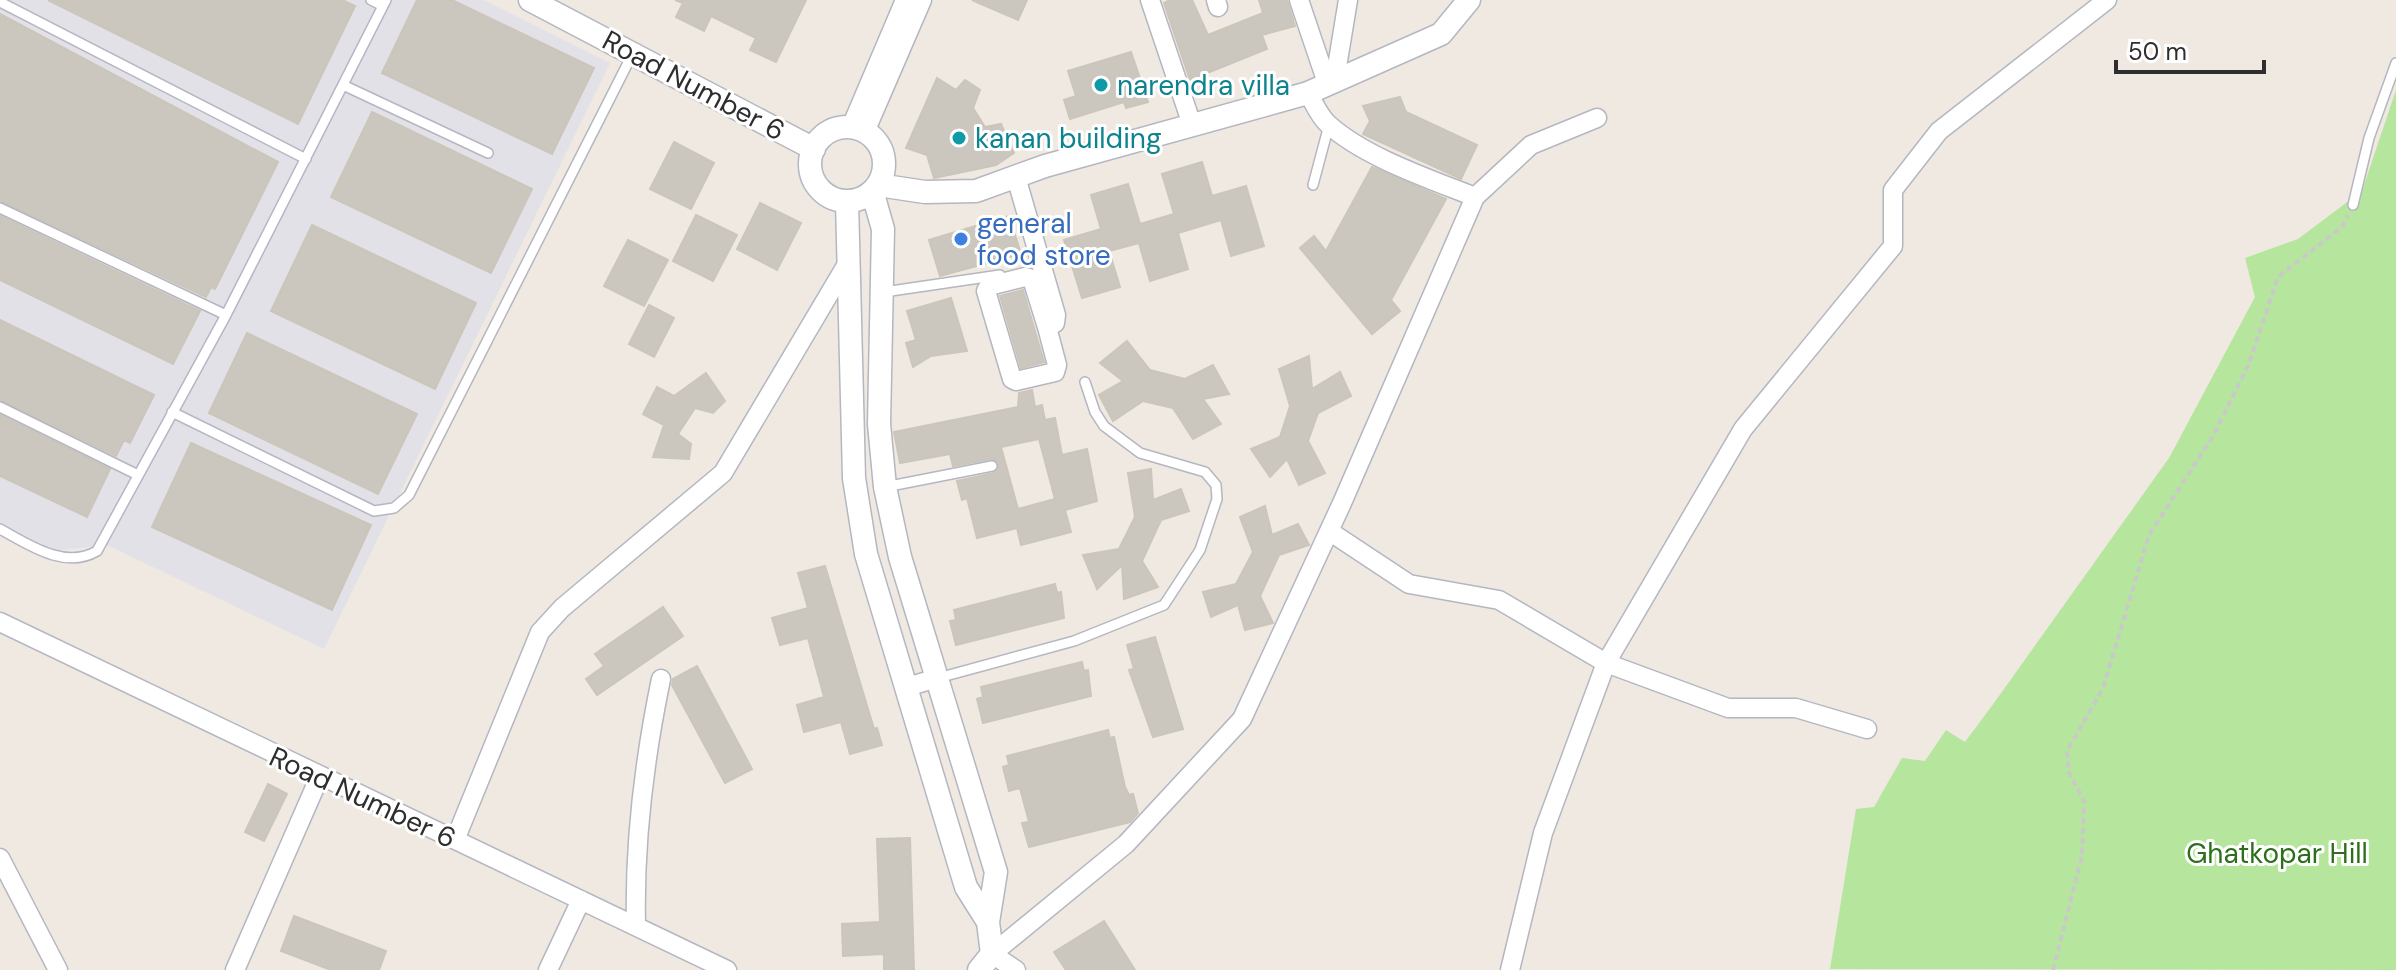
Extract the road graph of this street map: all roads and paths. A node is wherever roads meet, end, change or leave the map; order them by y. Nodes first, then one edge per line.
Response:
1 (371, 0) edge
2 (530, 0) edge
3 (905, 0) edge
4 (922, 0) edge
5 (1150, 0) edge
6 (1299, 0) edge
7 (1348, 0) edge
8 (1469, 0) edge
9 (2107, 0) edge
10 (0, 2) edge
11 (385, 3) edge
12 (634, 51) junction
13 (2396, 63) edge
14 (343, 85) junction
15 (1323, 85) junction
16 (1597, 118) dead end
17 (1192, 125) junction
18 (1329, 125) junction
19 (858, 130) junction
20 (814, 149) junction
21 (488, 153) dead end
22 (306, 159) junction
23 (1016, 177) junction
24 (1313, 185) dead end
25 (875, 189) junction
26 (1475, 197) junction
27 (847, 201) junction
28 (2353, 205) joint
29 (0, 208) edge
30 (847, 264) junction
31 (1007, 274) dead end
32 (880, 304) junction
33 (226, 315) junction
34 (849, 317) junction
35 (1047, 327) junction
36 (1085, 382) dead end
37 (0, 407) edge
38 (172, 412) junction
39 (992, 466) dead end
40 (138, 475) junction
41 (885, 487) junction
42 (856, 490) junction
43 (0, 529) edge
44 (1329, 531) junction
45 (0, 622) edge
46 (1606, 663) junction
47 (937, 678) junction
48 (661, 679) dead end
49 (907, 687) junction
50 (1867, 729) dead end
51 (319, 778) junction
52 (974, 799) junction
53 (941, 807) junction
54 (455, 840) junction
55 (0, 858) edge
56 (581, 900) junction
57 (988, 922) junction
58 (636, 925) junction
59 (985, 962) edge
60 (58, 970) edge
61 (235, 970) edge
62 (548, 970) edge
63 (727, 970) edge
64 (1016, 970) edge
65 (1510, 970) edge
66 (2053, 970) edge

1 - 11 lane
2 - 12 street, Road Number 6
3 - 19 street
4 - 19 street
5 - 17 street
6 - 15 street
7 - 15 street
8 - 15 street
9 - 46 street
10 - 22 lane
11 - 14 lane
12 - 20 street, Road Number 6
12 - 38 lane
13 - 28 lane
14 - 21 lane
14 - 22 lane
15 - 17 street
15 - 18 street
16 - 26 street
17 - 23 street
18 - 24 lane
18 - 26 street
19 - 20 street
19 - 25 street
20 - 27 street
22 - 33 lane
23 - 25 street
23 - 35 street
25 - 27 street
25 - 32 street
26 - 44 street
27 - 30 street
28 - 66 path
29 - 33 lane
30 - 34 street
30 - 54 street
31 - 32 lane
32 - 34 street
32 - 41 street
33 - 38 lane
34 - 42 street
35 - 35 street
36 - 47 lane
37 - 40 lane
38 - 40 lane
39 - 41 lane
40 - 43 lane
41 - 42 street
41 - 47 street
42 - 49 street
44 - 46 street
44 - 59 street
45 - 51 street, Road Number 6
46 - 50 street
46 - 65 street
47 - 49 street
47 - 52 street
48 - 58 street
49 - 53 street
51 - 54 street, Road Number 6
51 - 61 street
52 - 53 street
52 - 57 street
53 - 57 street
54 - 56 street, Road Number 6
55 - 60 street
56 - 58 street, Road Number 6
56 - 62 street
57 - 59 street
58 - 63 street, Road Number 6
59 - 64 street

